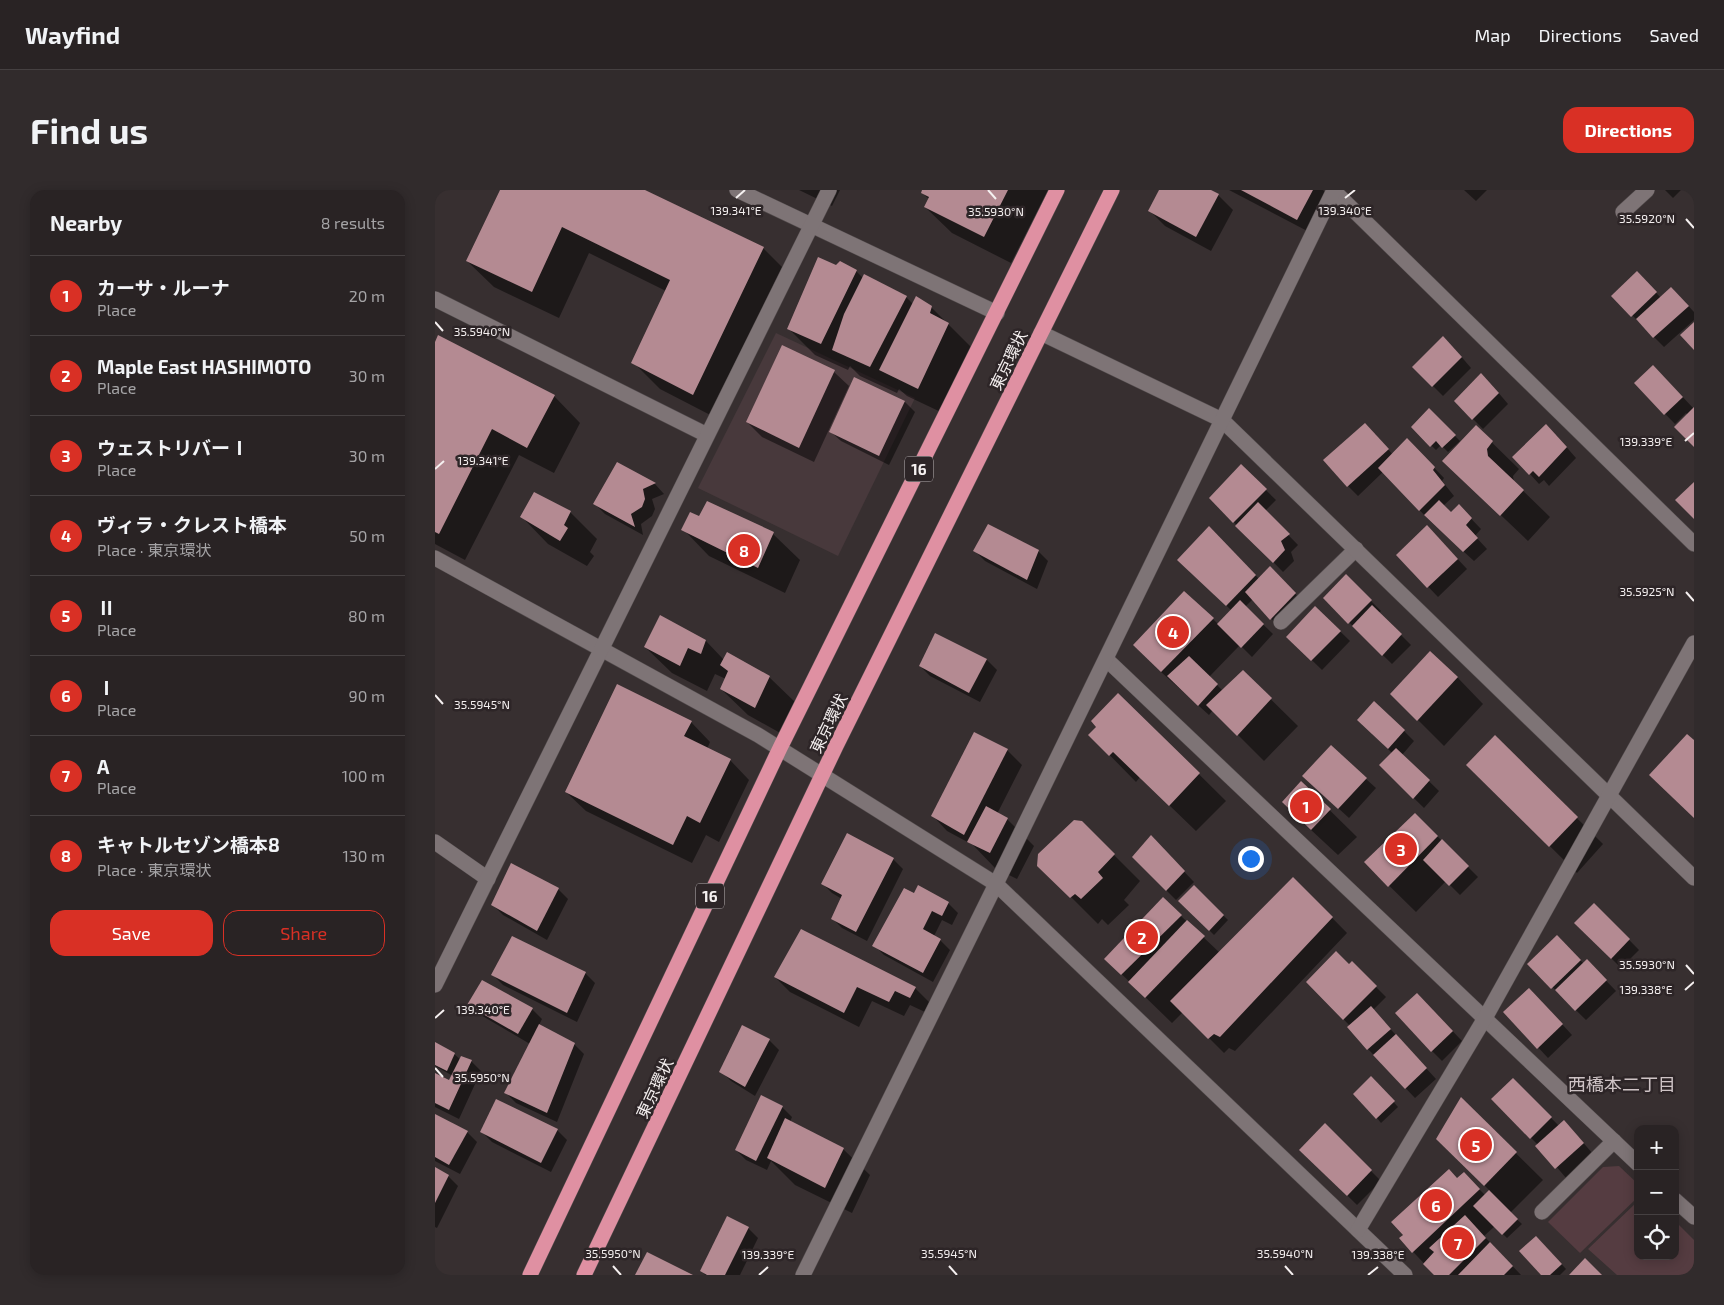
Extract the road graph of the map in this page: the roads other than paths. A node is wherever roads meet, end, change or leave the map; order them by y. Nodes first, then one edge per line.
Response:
1 (737, 190) edge
2 (829, 190) edge
3 (1057, 190) edge
4 (1112, 190) edge
5 (1334, 190) edge
6 (1647, 190) edge
7 (1623, 212) dead end
8 (812, 225) junction
9 (435, 299) edge
10 (997, 313) junction
11 (1041, 333) junction
12 (1222, 420) junction
13 (707, 436) junction
14 (1694, 544) edge
15 (1356, 549) junction
16 (435, 558) edge
17 (1281, 622) dead end
18 (1694, 643) edge
19 (602, 650) junction
20 (1106, 659) junction
21 (780, 748) junction
22 (822, 774) junction
23 (1609, 796) junction
24 (435, 842) edge
25 (488, 878) junction
26 (1694, 878) edge
27 (996, 884) junction
28 (435, 985) edge
29 (1485, 1018) junction
30 (1614, 1141) junction
31 (1634, 1160) edge
32 (1679, 1204) edge
33 (1542, 1212) dead end
34 (1694, 1218) edge
35 (1358, 1230) junction
36 (530, 1275) edge
37 (584, 1275) edge
38 (803, 1275) edge
39 (1405, 1275) edge

1 - 8 street
2 - 8 street
3 - 10 highway, 東京環状 / 16
4 - 11 highway, 東京環状
5 - 12 street
5 - 14 street
6 - 7 street
8 - 10 street
8 - 13 street
9 - 13 street
10 - 21 highway, 東京環状 / 16
11 - 12 street
11 - 22 highway, 東京環状
12 - 15 street
12 - 20 street
13 - 19 street
15 - 17 street
15 - 23 street
16 - 19 street
18 - 23 street
19 - 21 street
19 - 25 street
20 - 27 street
20 - 29 street
21 - 22 street
21 - 36 highway, 東京環状 / 16
22 - 27 street
22 - 37 highway, 東京環状
23 - 26 street
23 - 29 street
24 - 25 street
25 - 28 street
27 - 35 street
27 - 38 street
29 - 30 street
29 - 35 street
30 - 31 street
30 - 33 street
32 - 34 street
35 - 39 street

